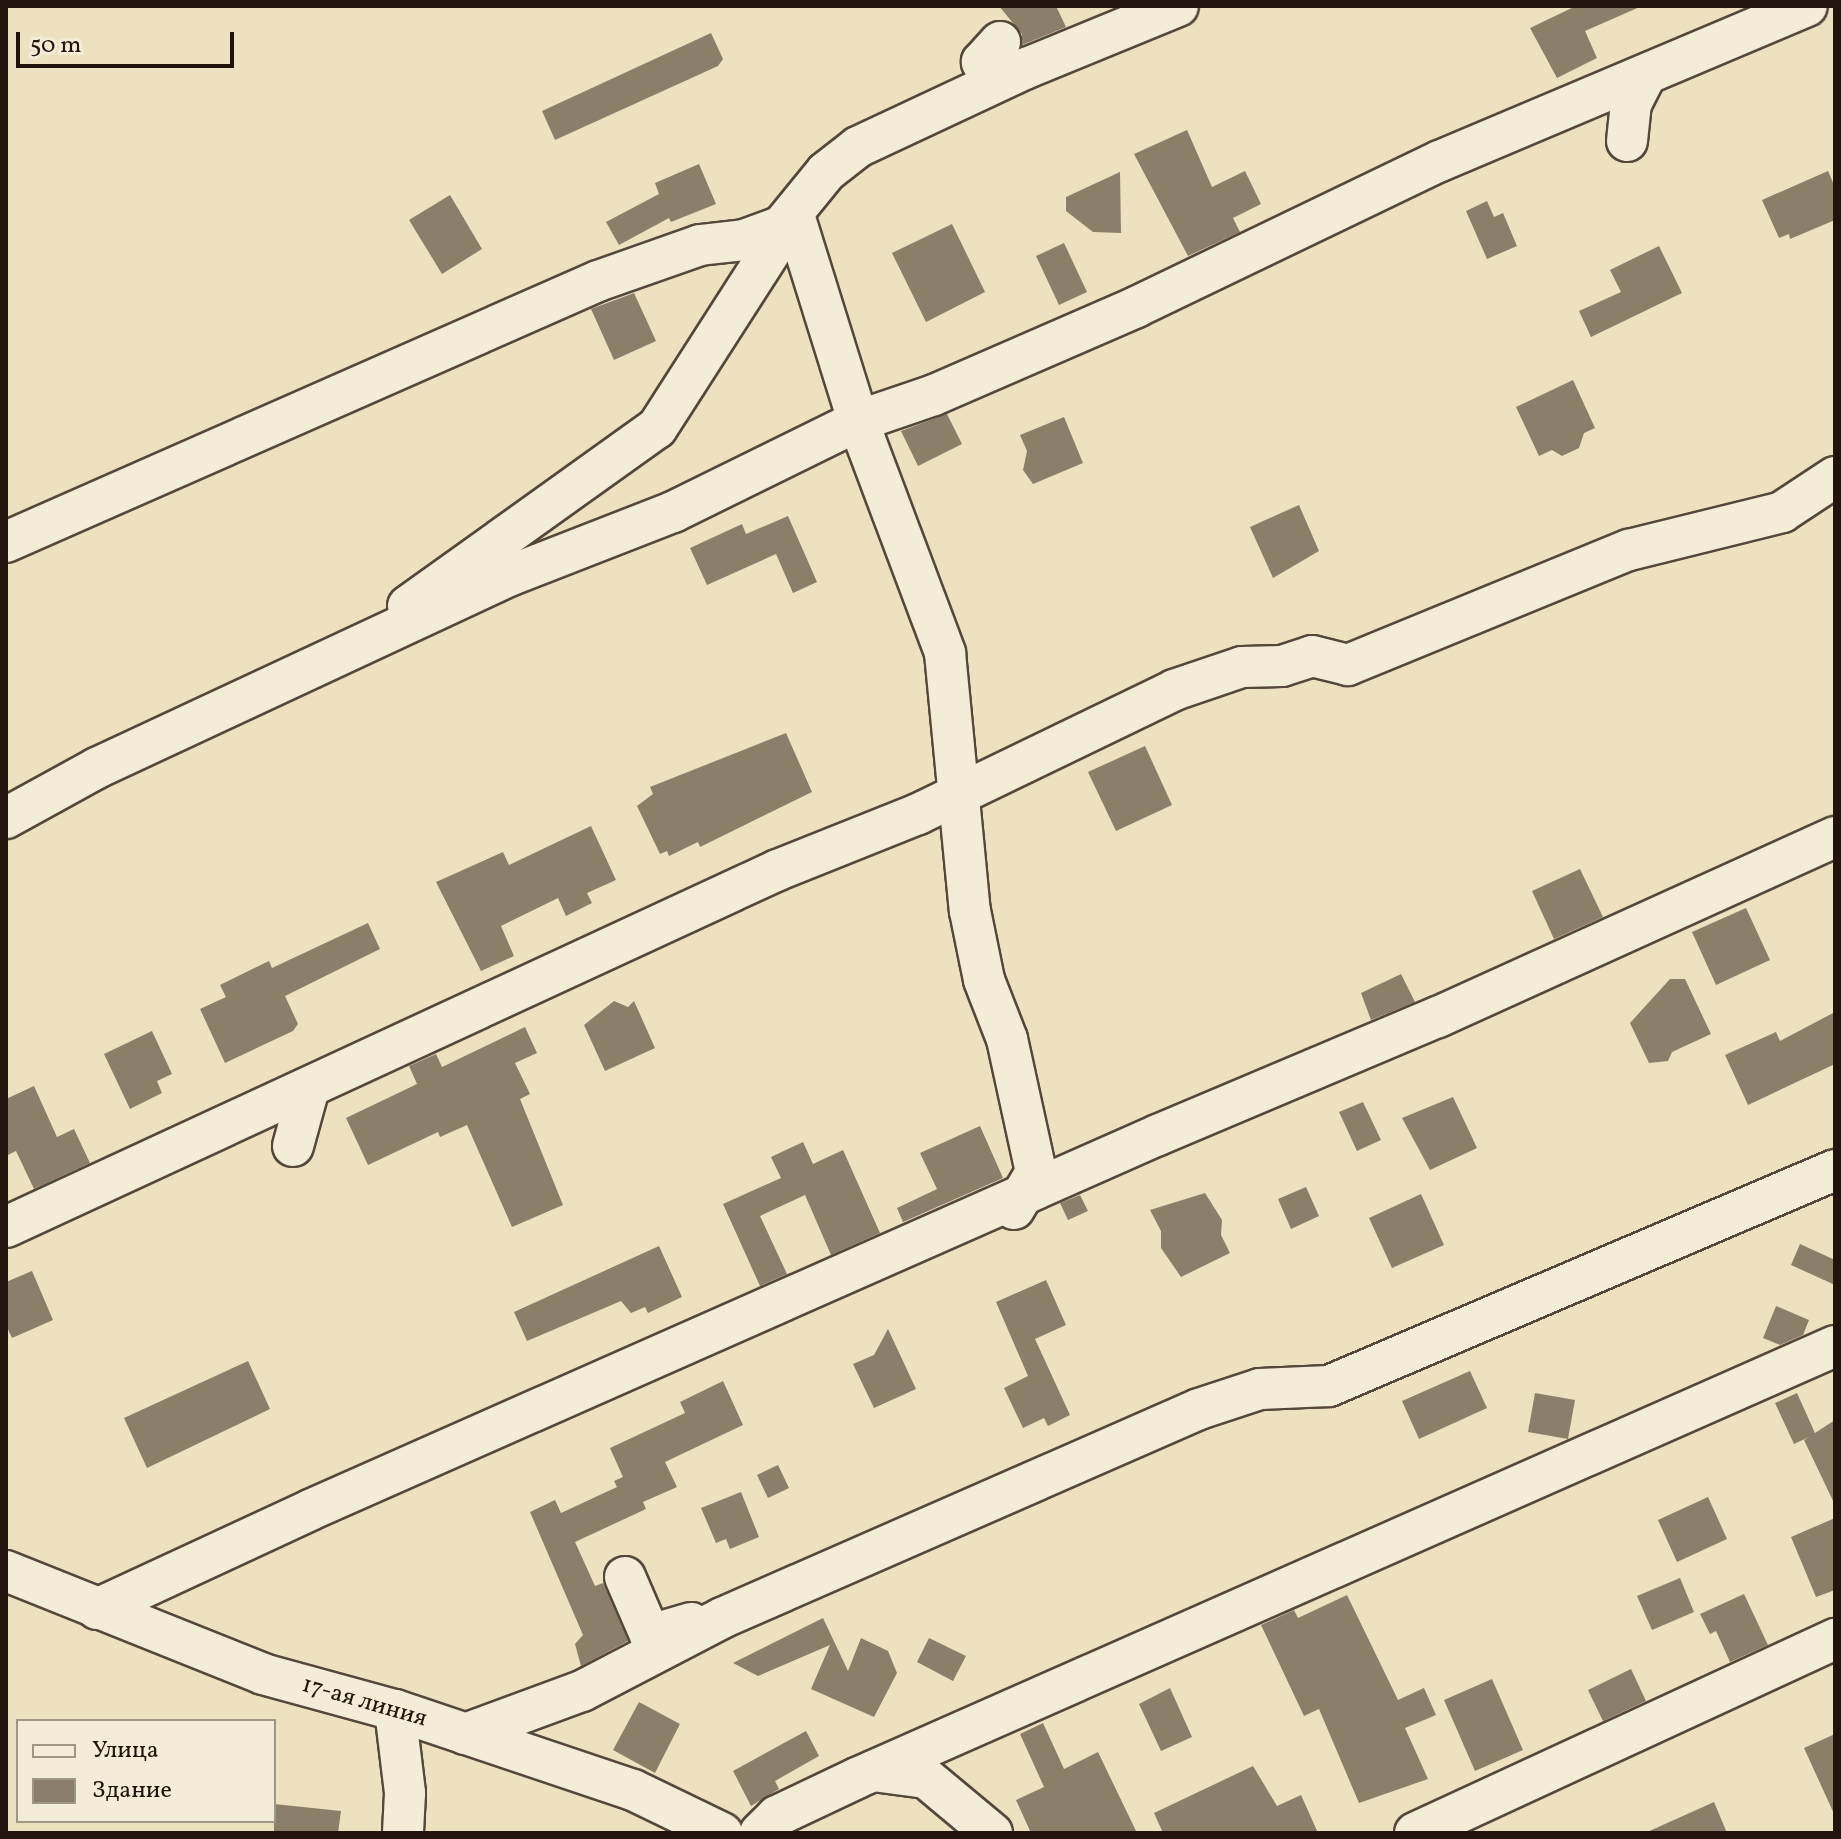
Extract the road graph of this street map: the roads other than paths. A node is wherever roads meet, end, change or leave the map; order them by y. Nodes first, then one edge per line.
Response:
1 (1178, 6) edge
2 (1807, 6) edge
3 (1000, 42) dead end
4 (1645, 77) junction
5 (993, 83) junction
6 (1627, 141) dead end
7 (794, 215) junction
8 (858, 421) junction
9 (1835, 477) edge
10 (6, 542) edge
11 (366, 641) junction
12 (962, 792) junction
13 (6, 818) edge
14 (1835, 837) edge
15 (309, 1088) junction
16 (293, 1146) dead end
17 (1835, 1170) edge
18 (1024, 1194) junction
19 (6, 1227) edge
20 (1006, 1230) dead end
21 (1835, 1346) edge
22 (6, 1571) edge
23 (625, 1577) dead end
24 (97, 1609) junction
25 (722, 1618) junction
26 (1835, 1639) edge
27 (395, 1710) junction
28 (985, 1724) junction
29 (465, 1734) junction
30 (873, 1771) junction
31 (956, 1802) junction
32 (403, 1833) edge
33 (722, 1833) edge
34 (760, 1833) edge
35 (992, 1833) edge
36 (1415, 1833) edge

1 - 5 street
2 - 4 street
3 - 5 street
4 - 6 street
4 - 8 street
5 - 7 street
7 - 8 street
7 - 10 street
7 - 11 street
8 - 11 street
8 - 12 street
9 - 12 street
11 - 13 street
12 - 15 street
12 - 18 street
14 - 18 street
15 - 16 street
15 - 19 street
17 - 25 street
18 - 20 street
18 - 24 street
21 - 28 street
22 - 24 street, 17-ая линия
23 - 25 street
24 - 27 street, 17-ая линия
25 - 29 street
26 - 36 street
27 - 29 street, 17-ая линия
27 - 32 street
28 - 30 street
28 - 31 street
29 - 33 street, 17-ая линия
30 - 31 street
30 - 34 street
31 - 35 street

